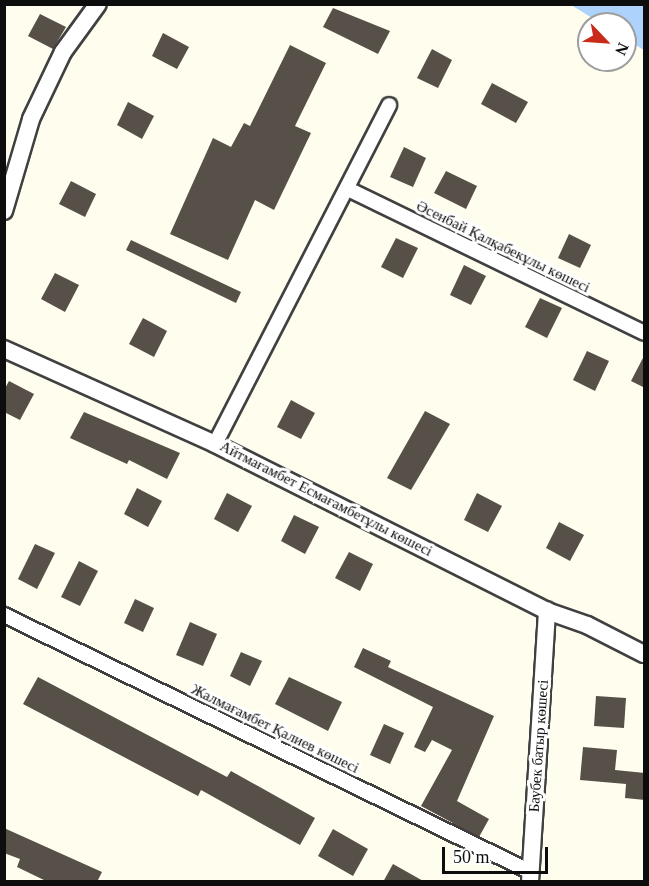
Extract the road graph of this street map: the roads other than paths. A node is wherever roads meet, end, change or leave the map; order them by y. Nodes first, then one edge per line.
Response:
1 (98, 4) edge
2 (389, 105) dead end
3 (348, 189) junction
4 (4, 212) edge
5 (645, 333) edge
6 (4, 349) edge
7 (215, 444) junction
8 (547, 611) junction
9 (4, 615) edge
10 (645, 654) edge
11 (530, 877) edge

1 - 4 street
2 - 3 street
3 - 5 street, Әсенбай Қалқабекұлы көшесі
3 - 7 street
6 - 7 street, Айтмағамбет Есмағамбетұлы көшесі
7 - 8 street, Айтмағамбет Есмағамбетұлы көшесі
8 - 10 street, Айтмағамбет Есмағамбетұлы көшесі
8 - 11 street, Баубек батыр көшесі
9 - 11 street, Жалмағамбет Қалиев көшесі

